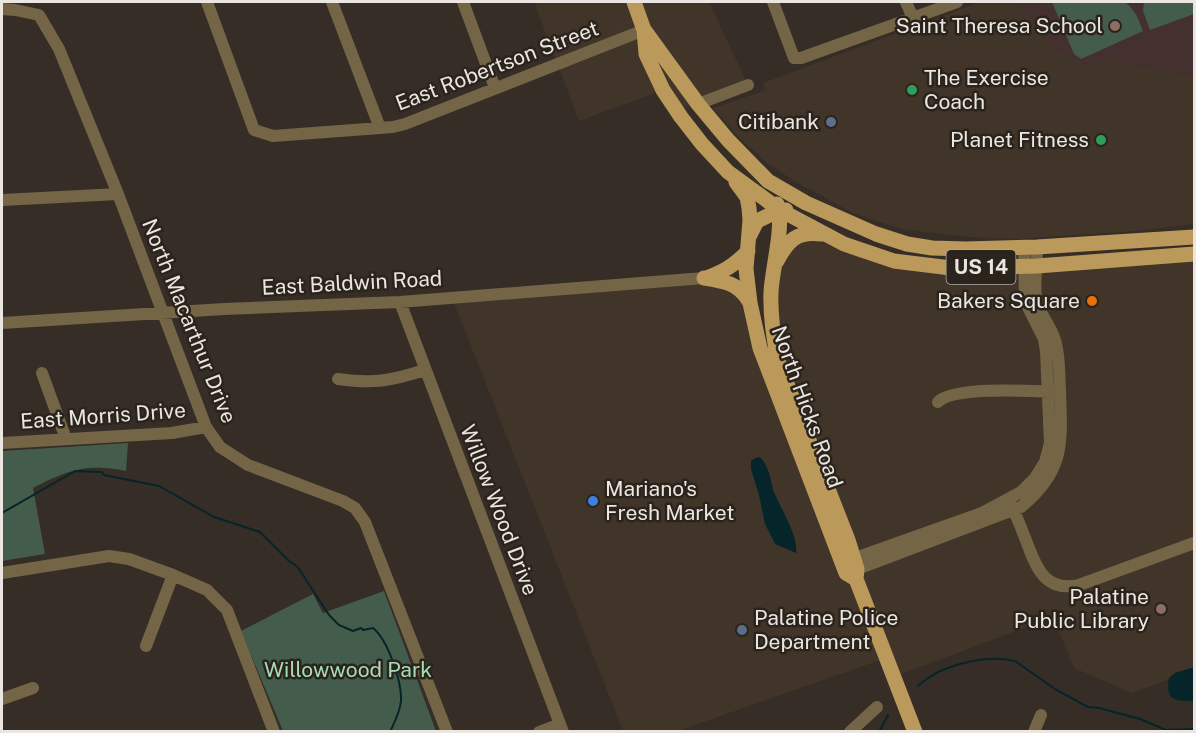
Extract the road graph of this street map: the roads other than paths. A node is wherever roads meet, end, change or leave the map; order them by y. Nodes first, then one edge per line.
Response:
1 (207, 2) edge
2 (332, 2) edge
3 (463, 2) edge
4 (634, 2) edge
5 (773, 2) edge
6 (906, 2) edge
7 (957, 2) edge
8 (2, 9) edge
9 (913, 18) junction
10 (644, 30) junction
11 (748, 85) dead end
12 (495, 88) junction
13 (698, 104) junction
14 (380, 128) junction
15 (721, 164) junction
16 (768, 181) junction
17 (118, 194) junction
18 (2, 200) edge
19 (780, 210) junction
20 (867, 231) junction
21 (822, 234) junction
22 (1194, 237) edge
23 (748, 244) junction
24 (1030, 248) junction
25 (1194, 254) edge
26 (1031, 266) junction
27 (773, 269) junction
28 (704, 279) junction
29 (400, 302) junction
30 (750, 303) junction
31 (163, 313) junction
32 (2, 323) edge
33 (425, 370) junction
34 (42, 374) dead end
35 (338, 379) dead end
36 (773, 382) junction
37 (1054, 392) junction
38 (938, 402) dead end
39 (795, 404) junction
40 (206, 427) junction
41 (66, 439) junction
42 (2, 443) edge
43 (1011, 505) junction
44 (1194, 543) edge
45 (851, 569) junction
46 (2, 573) edge
47 (173, 575) junction
48 (146, 646) dead end
49 (33, 688) dead end
50 (2, 699) edge
51 (877, 707) dead end
52 (1041, 715) dead end
53 (561, 728) edge
54 (271, 731) edge
55 (447, 732) edge
56 (539, 732) edge
57 (850, 732) edge
58 (915, 732) edge
59 (1034, 732) edge

1 - 14 street, East Robertson Street
2 - 14 street
3 - 12 street
4 - 10 main road, US 14
5 - 9 street
6 - 9 street
7 - 9 street
8 - 17 street, North Macarthur Drive
10 - 12 street, East Robertson Street
10 - 13 main road, US 14
10 - 15 main road, US 14
11 - 13 street
12 - 14 street, East Robertson Street
13 - 16 main road, US 14
15 - 19 main road, US 14
15 - 23 main road, North Hicks Road
16 - 19 main road
16 - 20 main road, US 14
17 - 18 street
17 - 31 street, North Macarthur Drive
19 - 20 main road
19 - 21 main road, US 14
19 - 23 main road
19 - 27 main road, North Hicks Road
20 - 24 main road, US 14
21 - 26 main road, US 14
21 - 27 main road
22 - 24 main road, US 14
23 - 28 main road
23 - 30 main road, North Hicks Road
24 - 26 street
25 - 26 main road, US 14
26 - 37 street
27 - 39 main road, North Hicks Road
28 - 29 street, East Baldwin Road
28 - 30 main road
29 - 31 street, East Baldwin Road
29 - 33 street, Willow Wood Drive
30 - 36 main road, North Hicks Road
31 - 32 street, East Baldwin Road
31 - 40 street, North Macarthur Drive
33 - 35 street
33 - 53 street, Willow Wood Drive
34 - 41 street
36 - 39 main road
36 - 45 main road, North Hicks Road
37 - 38 street
37 - 43 street
39 - 45 main road, North Hicks Road
40 - 41 street, East Morris Drive
40 - 55 street, North Macarthur Drive
41 - 42 street, East Morris Drive
43 - 44 street
43 - 45 street
45 - 58 main road, North Hicks Road
46 - 47 street
47 - 48 street
47 - 54 street
49 - 50 street
51 - 57 street
52 - 59 street
53 - 56 street

